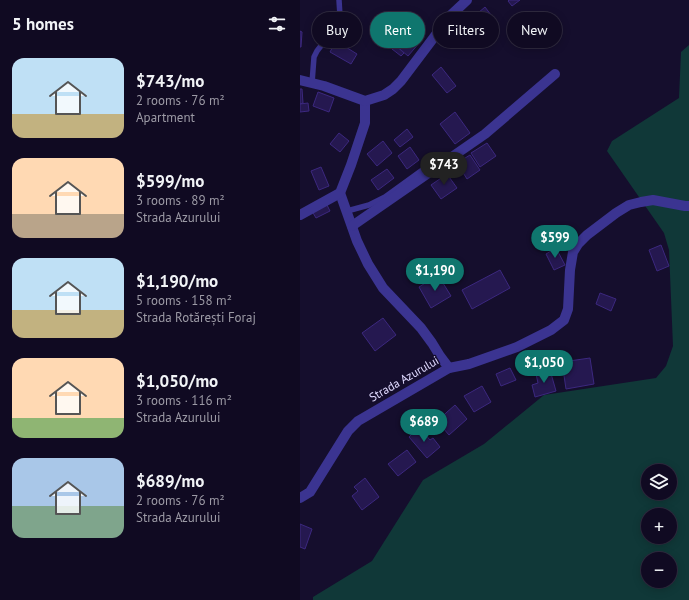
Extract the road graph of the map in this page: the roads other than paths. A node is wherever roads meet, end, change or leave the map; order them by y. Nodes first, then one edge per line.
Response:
1 (339, 0) edge
2 (467, 0) edge
3 (555, 74) dead end
4 (300, 80) edge
5 (312, 83) junction
6 (365, 101) junction
7 (432, 163) dead end
8 (340, 193) junction
9 (689, 206) edge
10 (347, 211) junction
11 (300, 215) edge
12 (352, 226) junction
13 (449, 368) junction
14 (300, 498) edge

1 - 5 lane
2 - 6 street
3 - 12 street
4 - 5 street
5 - 6 street
6 - 8 street
7 - 10 lane
8 - 10 street
8 - 11 street
9 - 13 street, Strada Azurului
10 - 12 street
12 - 13 street
13 - 14 street, Strada Azurului

